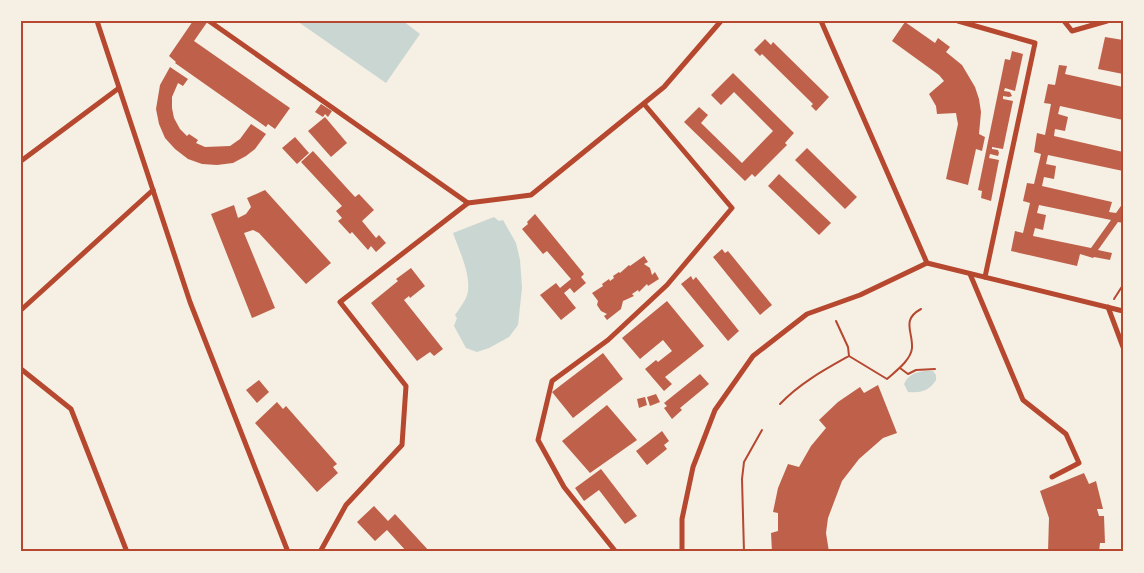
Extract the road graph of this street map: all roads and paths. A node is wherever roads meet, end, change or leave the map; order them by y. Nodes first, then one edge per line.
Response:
1 (97, 21) edge
2 (210, 21) edge
3 (721, 21) edge
4 (821, 21) edge
5 (958, 21) edge
6 (1064, 21) edge
7 (1107, 21) edge
8 (119, 88) junction
9 (644, 104) junction
10 (21, 161) edge
11 (153, 190) junction
12 (468, 203) junction
13 (927, 263) junction
14 (970, 274) junction
15 (985, 277) junction
16 (1123, 286) edge
17 (1108, 307) junction
18 (921, 309) dead end
19 (21, 310) edge
20 (1123, 311) edge
21 (836, 321) dead end
22 (1123, 347) edge
23 (850, 356) junction
24 (900, 368) junction
25 (21, 369) edge
26 (935, 370) dead end
27 (780, 404) dead end
28 (762, 430) dead end
29 (1052, 477) dead end
30 (128, 552) edge
31 (288, 552) edge
32 (320, 552) edge
33 (616, 552) edge
34 (682, 552) edge
35 (744, 552) edge

1 - 8 street
2 - 12 street
3 - 9 street
4 - 13 street
5 - 15 street
6 - 7 street
8 - 10 street
8 - 11 street
9 - 12 street
9 - 33 street
11 - 19 street
11 - 31 street
12 - 32 street
13 - 14 street
13 - 34 street
14 - 15 street
14 - 29 street
15 - 17 street
16 - 17 path
17 - 20 street
17 - 22 street
18 - 24 path
21 - 23 path
23 - 24 path
23 - 27 path
24 - 26 path
25 - 30 street
28 - 35 path

